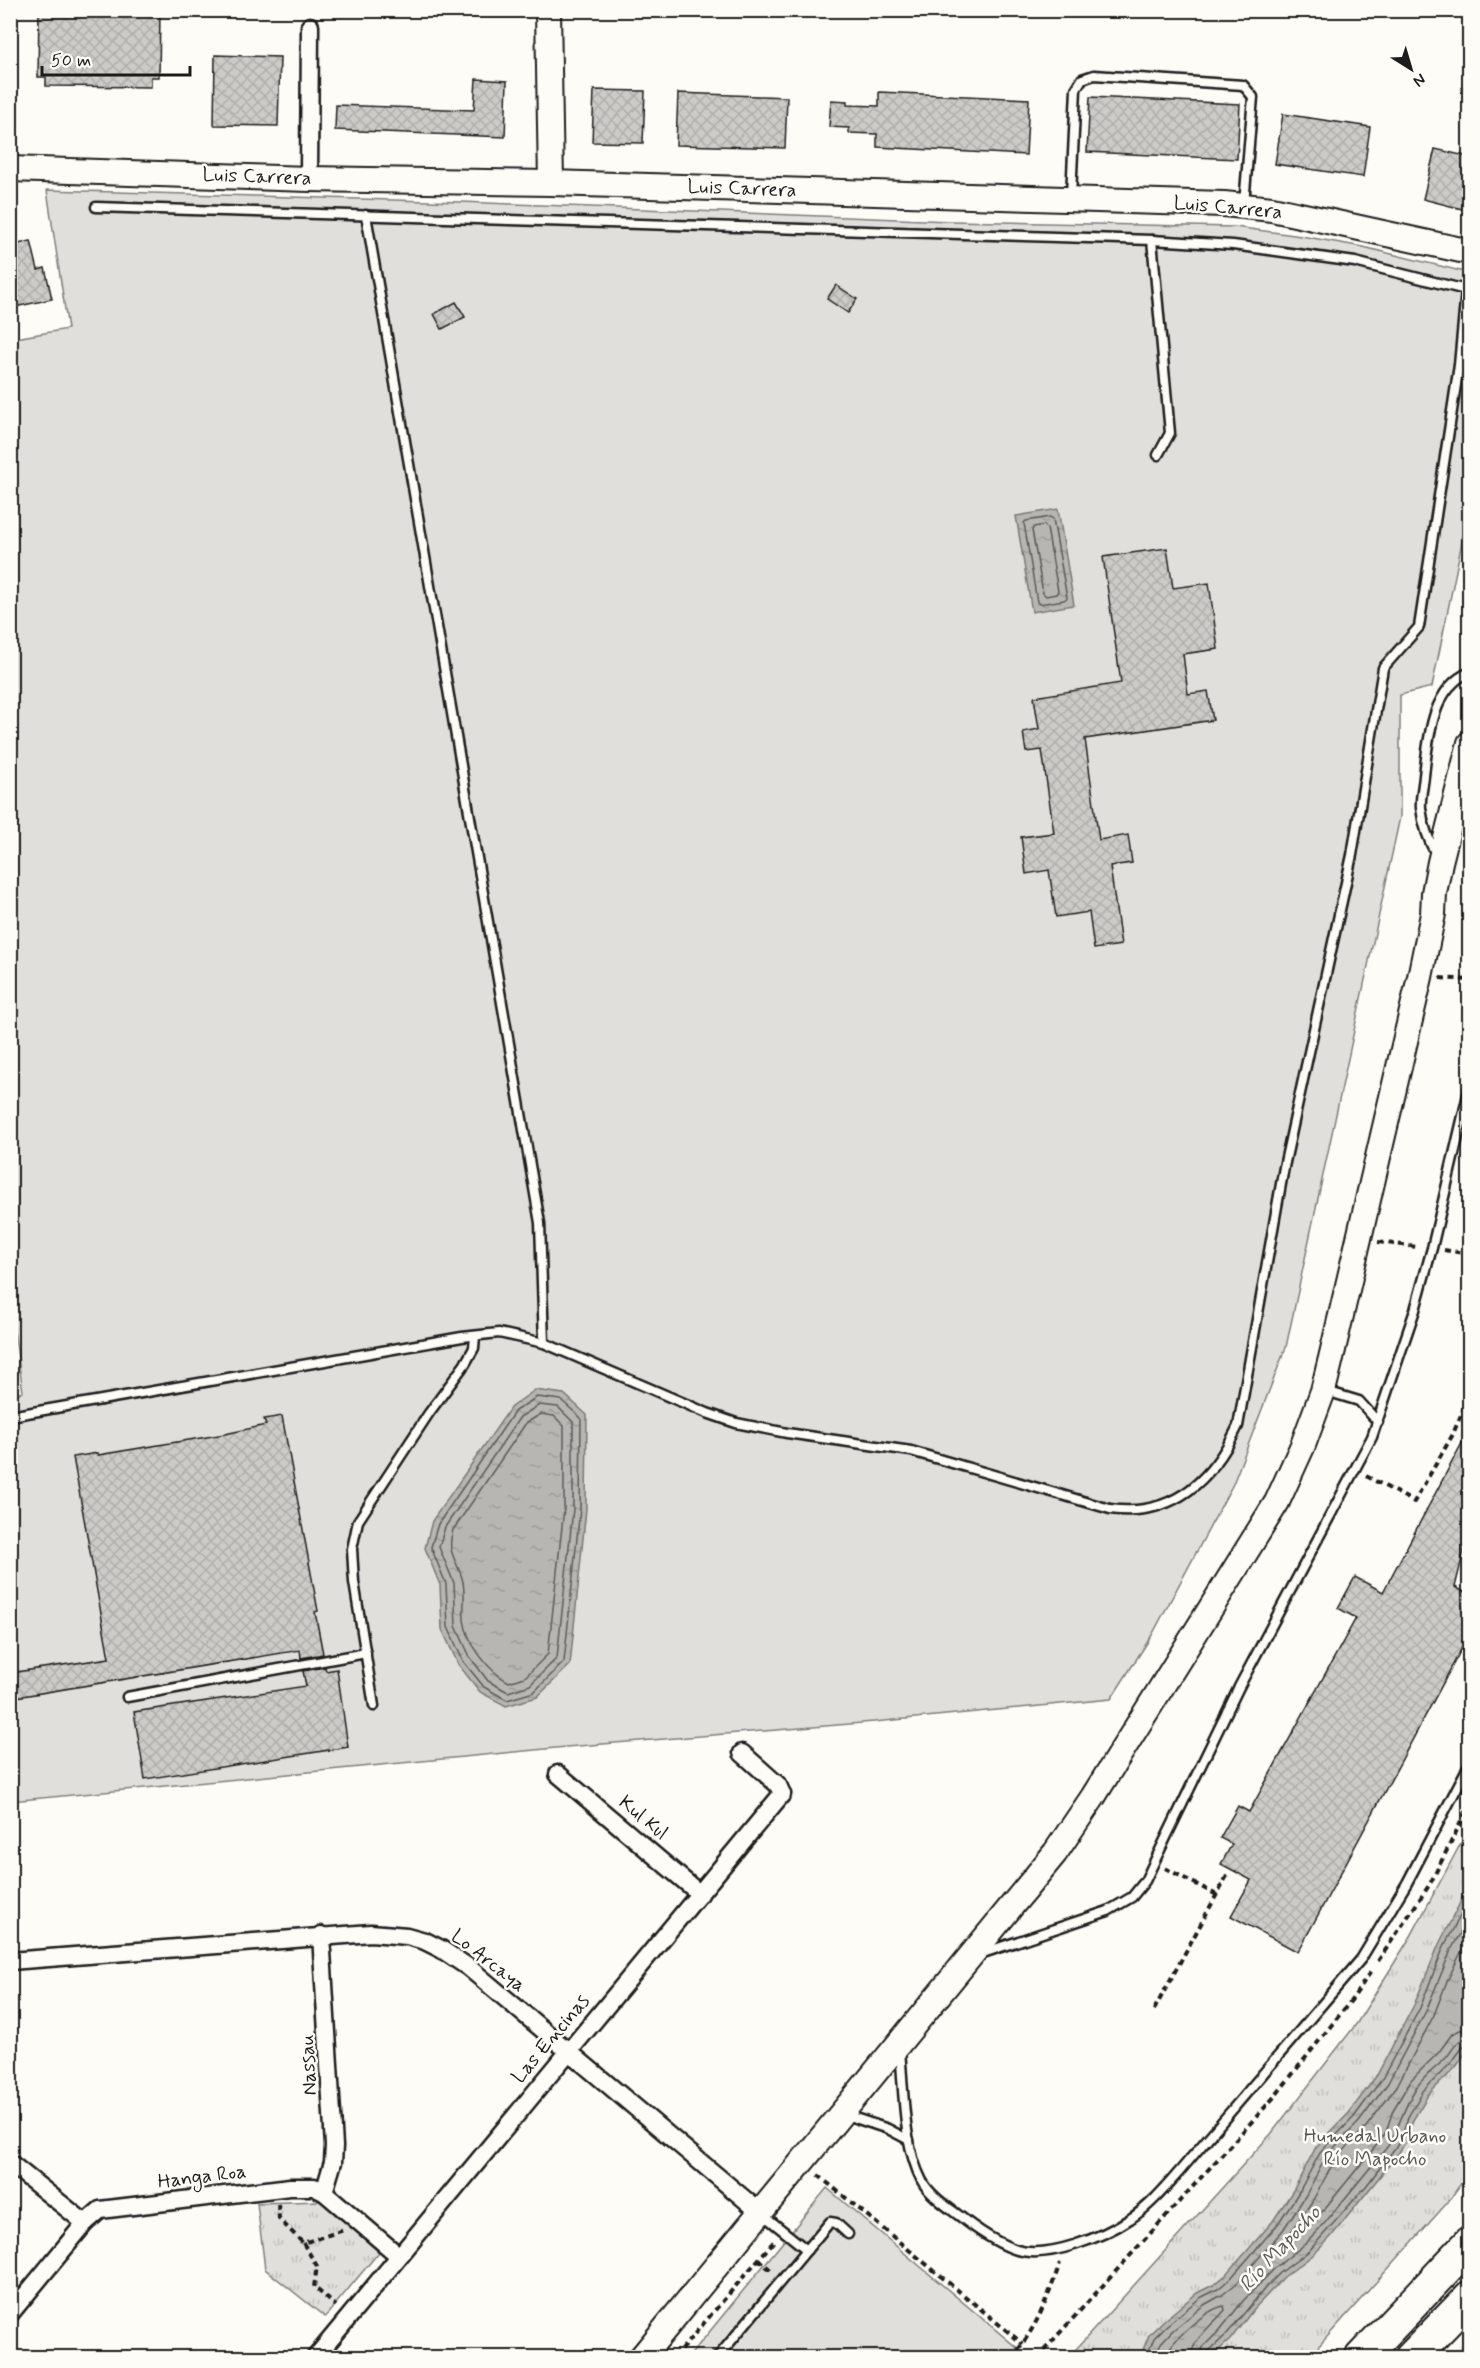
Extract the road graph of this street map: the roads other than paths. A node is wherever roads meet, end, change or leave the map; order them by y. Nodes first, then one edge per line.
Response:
1 (548, 10) edge
2 (310, 26) dead end
3 (10, 170) edge
4 (309, 179) junction
5 (551, 183) junction
6 (1071, 200) junction
7 (1244, 205) junction
8 (96, 207) dead end
9 (366, 215) junction
10 (1152, 240) junction
11 (1470, 252) edge
12 (1470, 280) edge
13 (1467, 290) junction
14 (1158, 455) dead end
15 (1470, 672) edge
16 (1470, 743) edge
17 (1470, 793) edge
18 (1440, 862) junction
19 (1433, 914) junction
20 (1470, 1086) edge
21 (475, 1336) junction
22 (544, 1343) junction
23 (1323, 1390) junction
24 (10, 1416) edge
25 (1378, 1422) junction
26 (366, 1653) junction
27 (128, 1697) dead end
28 (374, 1706) dead end
29 (742, 1753) dead end
30 (1470, 1763) edge
31 (558, 1774) dead end
32 (700, 1894) junction
33 (321, 1935) junction
34 (971, 1957) junction
35 (10, 1961) edge
36 (899, 2045) junction
37 (568, 2052) junction
38 (843, 2114) junction
39 (909, 2140) junction
40 (10, 2163) edge
41 (324, 2192) junction
42 (761, 2213) junction
43 (85, 2223) junction
44 (848, 2234) dead end
45 (1470, 2243) edge
46 (807, 2250) junction
47 (399, 2256) junction
48 (1470, 2297) edge
49 (10, 2314) edge
50 (315, 2358) edge
51 (641, 2358) edge
52 (717, 2358) edge
53 (1360, 2358) edge
54 (1411, 2358) edge

1 - 5 main road
2 - 4 street
3 - 4 main road, Luis Carrera
4 - 5 main road, Luis Carrera
5 - 6 main road, Luis Carrera
6 - 7 main road, Luis Carrera
6 - 7 lane
7 - 11 main road, Luis Carrera
8 - 9 lane
9 - 10 lane
9 - 22 lane
10 - 13 lane
10 - 14 lane
12 - 13 lane
13 - 22 lane
15 - 18 lane
16 - 18 main road
17 - 19 main road
18 - 19 main road
19 - 23 main road
20 - 25 lane
21 - 22 lane
21 - 24 lane
21 - 26 lane
23 - 25 lane
23 - 34 main road
25 - 34 lane
26 - 27 lane
26 - 28 lane
29 - 32 street, Las Encinas
30 - 39 lane
31 - 32 street, Kul Kul
32 - 37 street, Las Encinas
33 - 35 street, Lo Arcaya
33 - 37 street, Lo Arcaya
33 - 41 street, Nassau
34 - 36 main road
36 - 38 main road
36 - 39 lane
37 - 42 street, Lo Arcaya
37 - 47 street, Las Encinas
38 - 39 lane
38 - 42 main road
40 - 43 street
41 - 43 street, Hanga Roa
41 - 47 street
42 - 46 lane
42 - 51 main road
43 - 49 street
44 - 46 lane
45 - 53 highway
46 - 52 lane
47 - 50 street, Las Encinas
48 - 54 highway

